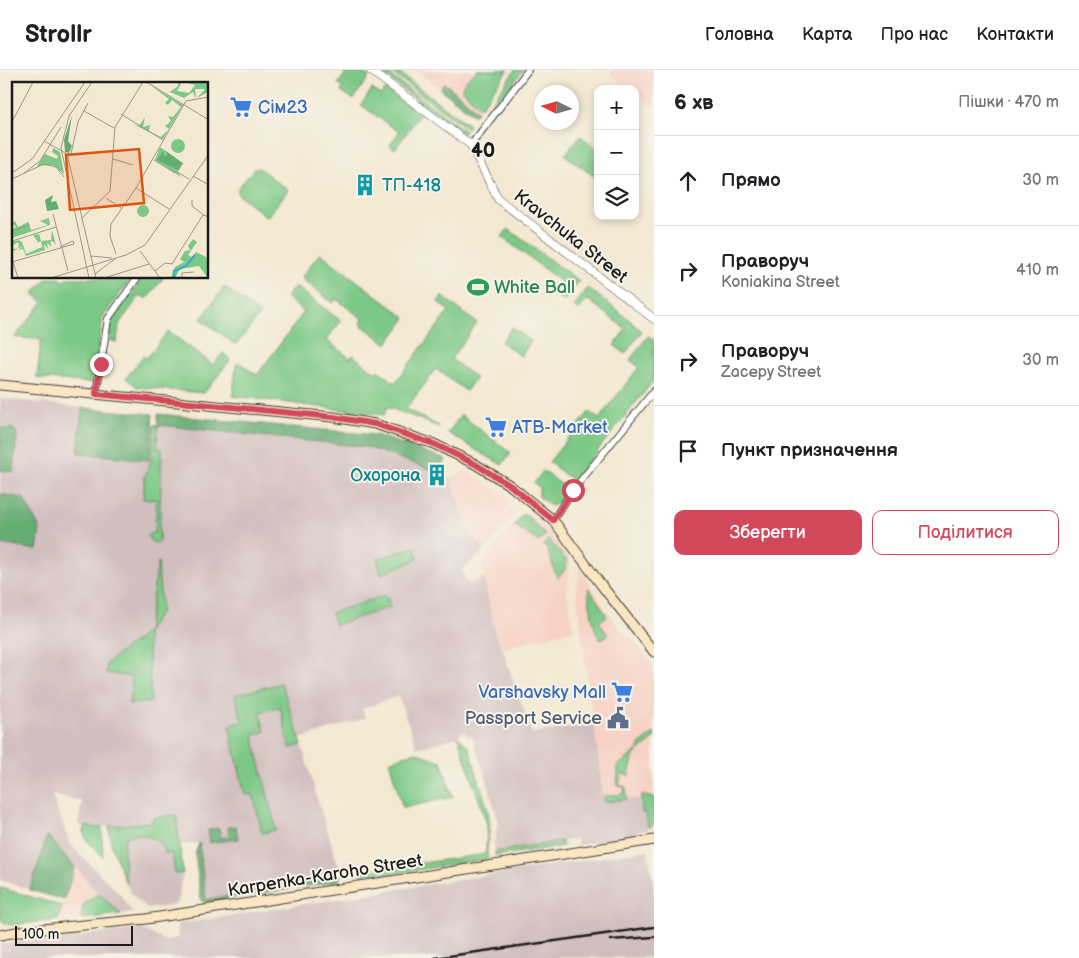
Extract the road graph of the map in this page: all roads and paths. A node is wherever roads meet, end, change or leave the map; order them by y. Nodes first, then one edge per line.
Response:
1 (370, 70) edge
2 (528, 70) edge
3 (471, 145) junction
4 (136, 279) edge
5 (654, 319) edge
6 (0, 386) edge
7 (654, 392) edge
8 (96, 394) junction
9 (553, 520) junction
10 (654, 652) edge
11 (654, 840) edge
12 (0, 935) edge

1 - 3 street, Kravchuka Street
2 - 3 street
3 - 5 street, Kravchuka Street
4 - 8 street
6 - 8 main road
7 - 9 street
8 - 9 main road
9 - 10 main road
11 - 12 main road, Karpenka-Karoho Street

